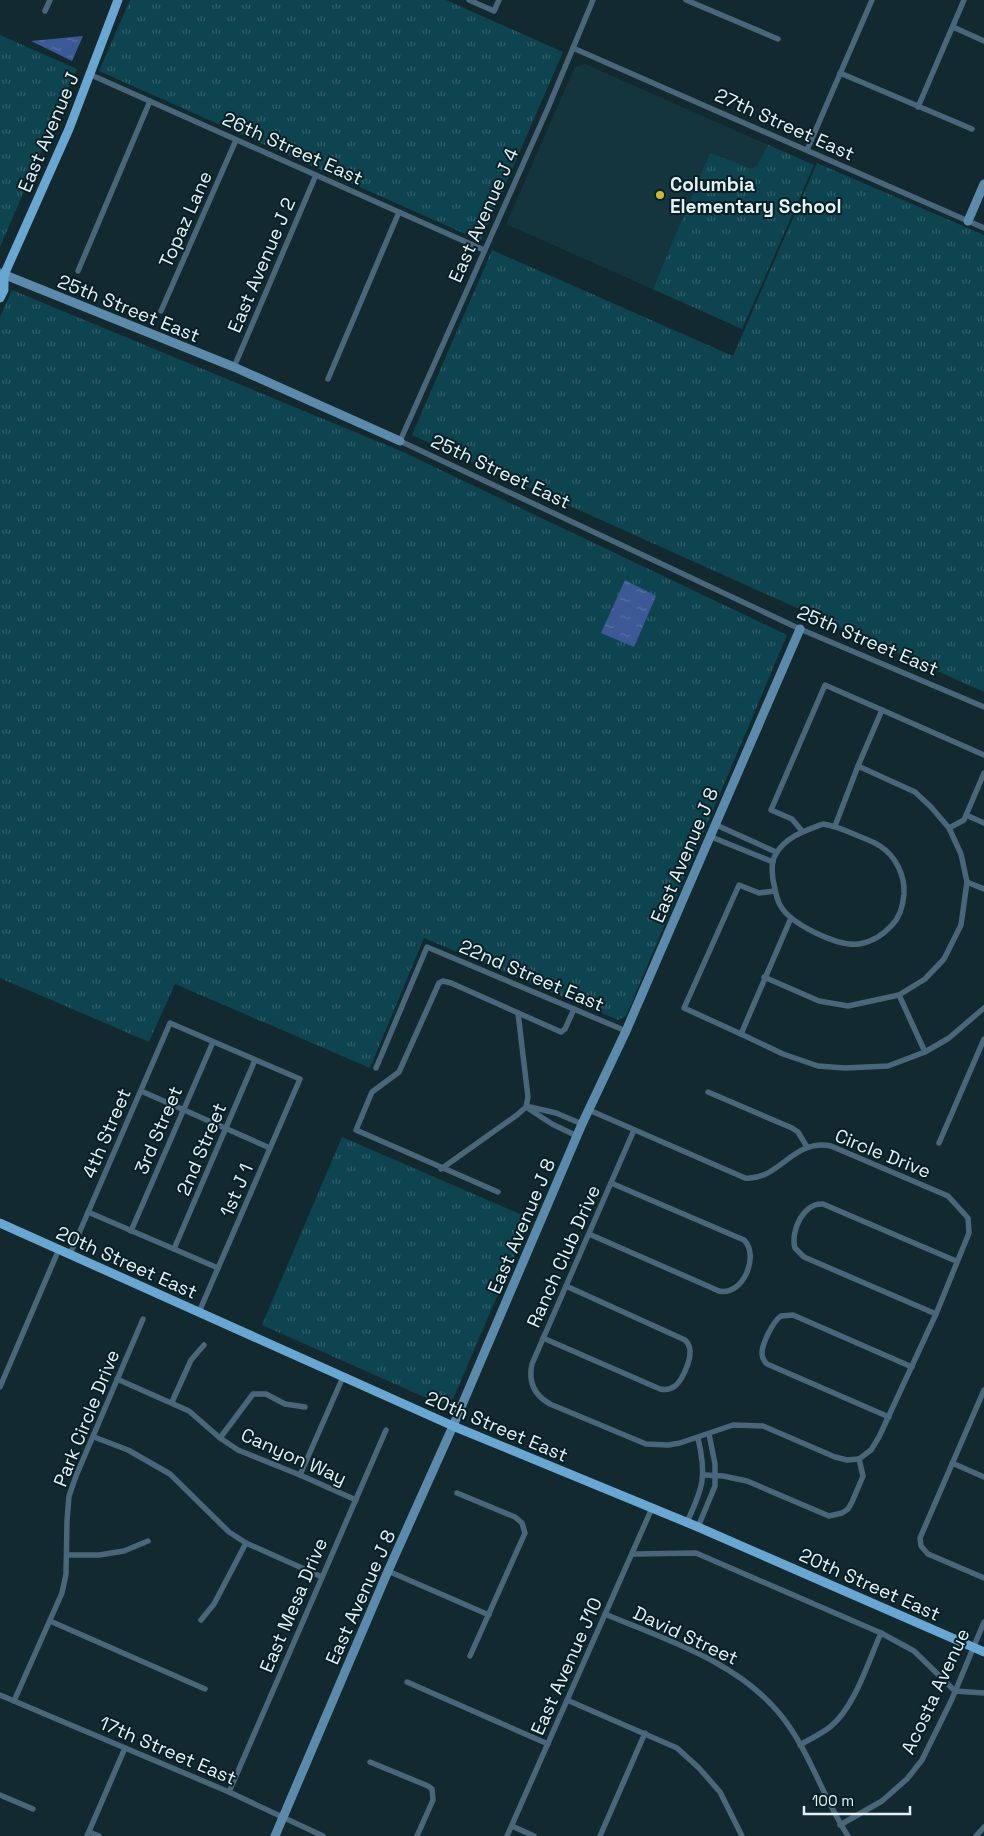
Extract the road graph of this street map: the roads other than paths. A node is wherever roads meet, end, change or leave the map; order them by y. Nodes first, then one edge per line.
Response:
1 (50, 0) edge
2 (118, 0) edge
3 (469, 0) edge
4 (499, 0) edge
5 (593, 0) edge
6 (686, 0) edge
7 (872, 0) edge
8 (964, 0) edge
9 (45, 11) dead end
10 (953, 27) junction
11 (778, 39) dead end
12 (984, 41) edge
13 (573, 48) junction
14 (89, 74) junction
15 (840, 74) junction
16 (150, 101) junction
17 (918, 106) junction
18 (972, 128) dead end
19 (236, 140) junction
20 (807, 150) junction
21 (316, 175) junction
22 (984, 184) edge
23 (399, 212) junction
24 (968, 220) junction
25 (984, 228) edge
26 (484, 250) junction
27 (78, 271) dead end
28 (1, 276) edge
29 (0, 298) edge
30 (161, 311) dead end
31 (234, 367) junction
32 (328, 379) dead end
33 (400, 442) junction
34 (800, 629) junction
35 (984, 707) edge
36 (882, 710) junction
37 (984, 755) edge
38 (858, 766) junction
39 (984, 773) edge
40 (966, 815) junction
41 (984, 823) edge
42 (714, 824) junction
43 (835, 826) junction
44 (949, 828) junction
45 (802, 831) junction
46 (709, 836) junction
47 (776, 852) junction
48 (772, 862) junction
49 (967, 882) junction
50 (984, 889) edge
51 (775, 891) junction
52 (791, 918) junction
53 (764, 977) junction
54 (899, 996) junction
55 (574, 1009) junction
56 (983, 1011) edge
57 (518, 1013) junction
58 (626, 1031) junction
59 (741, 1034) junction
60 (984, 1039) edge
61 (213, 1042) junction
62 (925, 1052) junction
63 (256, 1060) junction
64 (376, 1068) dead end
65 (141, 1091) junction
66 (708, 1092) dead end
67 (526, 1106) junction
68 (184, 1110) junction
69 (589, 1110) junction
70 (582, 1124) junction
71 (226, 1129) junction
72 (634, 1130) junction
73 (577, 1136) junction
74 (939, 1143) dead end
75 (807, 1147) junction
76 (270, 1148) junction
77 (441, 1168) junction
78 (611, 1183) junction
79 (498, 1192) dead end
80 (88, 1212) junction
81 (0, 1223) edge
82 (131, 1231) junction
83 (589, 1234) junction
84 (59, 1249) junction
85 (174, 1249) junction
86 (70, 1254) junction
87 (956, 1261) junction
88 (218, 1268) junction
89 (566, 1286) junction
90 (199, 1312) junction
91 (936, 1314) junction
92 (143, 1318) dead end
93 (543, 1338) junction
94 (204, 1345) dead end
95 (912, 1367) junction
96 (343, 1377) junction
97 (117, 1380) junction
98 (0, 1387) edge
99 (984, 1390) edge
100 (172, 1402) junction
101 (305, 1407) dead end
102 (889, 1417) junction
103 (453, 1426) junction
104 (386, 1430) dead end
105 (709, 1434) junction
106 (94, 1437) junction
107 (220, 1438) junction
108 (698, 1438) junction
109 (859, 1459) junction
110 (952, 1463) junction
111 (300, 1475) junction
112 (704, 1475) junction
113 (715, 1475) junction
114 (984, 1477) edge
115 (456, 1493) dead end
116 (356, 1500) junction
117 (652, 1508) junction
118 (687, 1522) junction
119 (698, 1527) junction
120 (148, 1541) dead end
121 (246, 1543) junction
122 (632, 1554) junction
123 (67, 1556) junction
124 (388, 1572) junction
125 (322, 1577) junction
126 (984, 1578) edge
127 (605, 1614) junction
128 (489, 1615) junction
129 (201, 1620) dead end
130 (50, 1621) junction
131 (984, 1622) edge
132 (881, 1633) junction
133 (973, 1647) junction
134 (984, 1652) edge
135 (470, 1656) dead end
136 (408, 1682) dead end
137 (205, 1689) dead end
138 (955, 1691) junction
139 (984, 1693) edge
140 (0, 1695) edge
141 (567, 1700) junction
142 (14, 1701) junction
143 (645, 1733) junction
144 (548, 1744) junction
145 (800, 1745) junction
146 (125, 1748) junction
147 (370, 1762) dead end
148 (229, 1792) junction
149 (0, 1795) edge
150 (34, 1809) dead end
151 (282, 1818) junction
152 (840, 1825) junction
153 (512, 1826) junction
154 (984, 1827) edge
155 (88, 1834) edge
156 (99, 1836) edge
157 (275, 1836) edge
158 (323, 1836) edge
159 (417, 1836) edge
160 (507, 1836) edge
161 (534, 1836) edge
162 (600, 1836) edge
163 (742, 1836) edge
164 (848, 1836) edge
165 (976, 1836) edge

1 - 9 street
2 - 14 main road, East Avenue J
3 - 4 street
5 - 13 street, East Avenue J 4
6 - 11 street
7 - 15 street
8 - 10 street
10 - 12 street
10 - 17 street
13 - 20 street, 27th Street East
13 - 26 street, East Avenue J 4
14 - 16 street, 26th Street East
14 - 28 main road, East Avenue J
15 - 17 street
15 - 20 street
16 - 19 street, 26th Street East
16 - 27 street
17 - 18 street
19 - 21 street, 26th Street East
19 - 30 street, Topaz Lane
20 - 24 street, 27th Street East
21 - 23 street, 26th Street East
21 - 31 street, East Avenue J 2
22 - 24 street
23 - 26 street, 26th Street East
23 - 32 street
24 - 25 street, 27th Street East
26 - 33 street, East Avenue J 4
28 - 29 main road, East Avenue J
28 - 31 street, 25th Street East
31 - 33 street, 25th Street East
33 - 34 street, 25th Street East
34 - 35 street, 25th Street East
34 - 42 street, East Avenue J 8
36 - 37 street
36 - 38 street
36 - 45 street
38 - 43 street
38 - 44 street
39 - 40 street
40 - 41 street
40 - 44 street
42 - 46 street, East Avenue J 8
42 - 47 street
43 - 45 street
43 - 52 street
44 - 49 street
45 - 47 street
46 - 48 street
46 - 58 street, East Avenue J 8
47 - 48 street
48 - 51 street
49 - 50 street
49 - 54 street
51 - 52 street
51 - 59 street
52 - 53 street
53 - 54 street
53 - 59 street
54 - 62 street
55 - 57 street
55 - 58 street, 22nd Street East
55 - 64 street, 22nd Street East
56 - 62 street
57 - 67 street
57 - 77 street
58 - 69 street, East Avenue J 8
59 - 62 street
60 - 74 street
61 - 63 street
61 - 65 street, 4th Street
61 - 68 street, 3rd Street
63 - 71 street, 2nd Street
63 - 76 street, 1st J 1
65 - 68 street
65 - 80 street, 4th Street
66 - 75 street
67 - 70 street
67 - 73 street
67 - 77 street
68 - 71 street
68 - 82 street, 3rd Street
69 - 70 street, East Avenue J 8
69 - 72 street, Circle Drive
70 - 73 street, East Avenue J 8
71 - 76 street
71 - 85 street, 2nd Street
72 - 75 street, Circle Drive
72 - 78 street, Ranch Club Drive
73 - 103 street, East Avenue J 8
75 - 87 street, Circle Drive
76 - 88 street, 1st J 1
77 - 79 street
78 - 83 street, Ranch Club Drive
78 - 83 street
80 - 82 street
80 - 86 street, 4th Street
81 - 84 main road, 20th Street East
82 - 85 street
83 - 89 street, Ranch Club Drive
84 - 86 main road, 20th Street East
84 - 98 street
85 - 88 street
86 - 90 main road, 20th Street East
87 - 91 street
87 - 91 street
88 - 90 street, 1st J 1
89 - 93 street, Ranch Club Drive
89 - 93 street
90 - 96 main road, 20th Street East
91 - 95 street
92 - 97 street, Park Circle Drive
93 - 108 street, Ranch Club Drive
94 - 100 street
95 - 102 street
95 - 102 street
96 - 103 main road, 20th Street East
96 - 111 street
97 - 100 street, Canyon Way
97 - 106 street, Park Circle Drive
99 - 110 street
100 - 107 street, Canyon Way
101 - 107 street
102 - 109 street
103 - 117 main road, 20th Street East
103 - 124 street, East Avenue J 8
104 - 116 street, East Mesa Drive
105 - 108 street
105 - 109 street
105 - 113 street
106 - 121 street
106 - 123 street, Park Circle Drive
107 - 111 street, Canyon Way
108 - 112 street
109 - 113 street
110 - 114 street
110 - 126 street
111 - 116 street, Canyon Way
112 - 113 street
112 - 118 street
113 - 119 street
115 - 128 street
116 - 125 street, East Mesa Drive
117 - 118 main road, 20th Street East
117 - 122 street, East Avenue J10
118 - 119 main road, 20th Street East
119 - 133 main road, 20th Street East
120 - 123 street
121 - 125 street
121 - 129 street
122 - 127 street, East Avenue J10
122 - 132 street
123 - 130 street, Park Circle Drive
124 - 128 street
124 - 151 street, East Avenue J 8
125 - 148 street, East Mesa Drive
127 - 141 street, East Avenue J10
127 - 145 street, David Street
128 - 135 street
130 - 137 street
130 - 142 street, Park Circle Drive
131 - 133 street, Acosta Avenue
132 - 138 street
132 - 145 street
133 - 134 main road, 20th Street East
133 - 138 street, Acosta Avenue
136 - 144 street
138 - 139 street
138 - 152 street, Acosta Avenue
140 - 142 street, 17th Street East
141 - 143 street
141 - 144 street, East Avenue J10
142 - 146 street, 17th Street East
143 - 162 street
143 - 163 street
144 - 153 street, East Avenue J10
145 - 152 street, David Street
146 - 148 street, 17th Street East
146 - 155 street
147 - 159 street
148 - 151 street, 17th Street East
149 - 150 street
151 - 157 street, East Avenue J 8
151 - 158 street, 17th Street East
152 - 164 street, David Street
153 - 160 street, East Avenue J10
153 - 161 street
154 - 165 street
155 - 156 street

